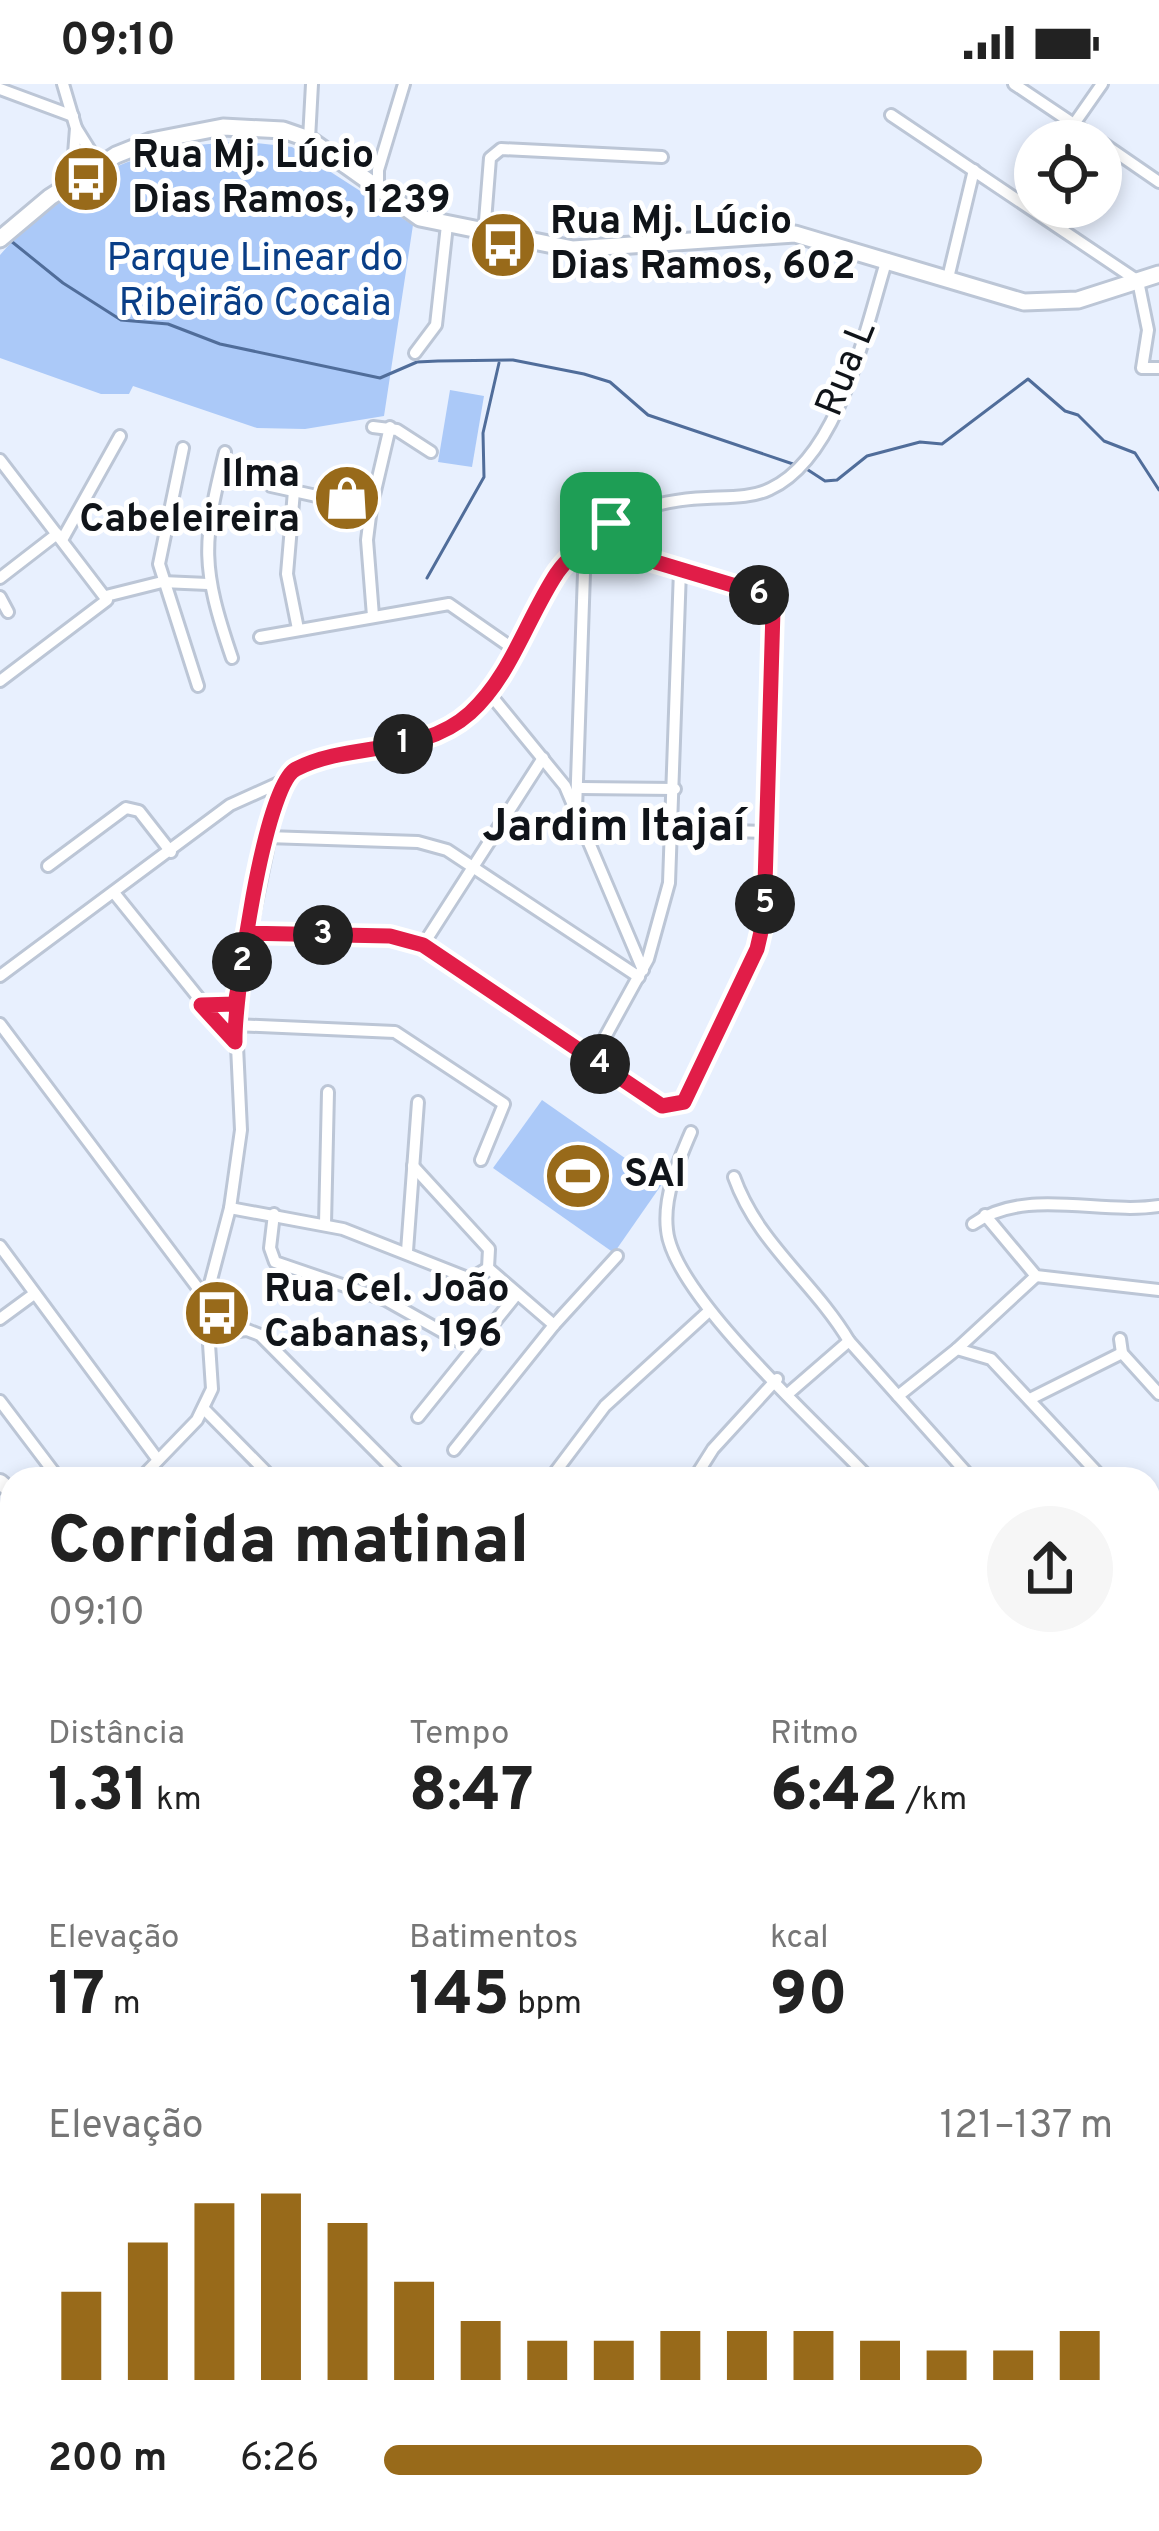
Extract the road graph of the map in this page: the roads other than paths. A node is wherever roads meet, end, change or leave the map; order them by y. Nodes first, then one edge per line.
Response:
1 (63, 84) edge
2 (312, 84) edge
3 (404, 84) edge
4 (1014, 84) edge
5 (1102, 84) edge
6 (0, 89) edge
7 (891, 116) dead end
8 (1068, 120) edge
9 (1077, 120) edge
10 (74, 122) junction
11 (309, 139) junction
12 (662, 157) dead end
13 (1122, 157) edge
14 (99, 165) junction
15 (974, 170) junction
16 (370, 174) junction
17 (72, 181) junction
18 (1159, 182) edge
19 (447, 225) junction
20 (5, 234) edge
21 (484, 234) junction
22 (887, 260) junction
23 (1159, 274) edge
24 (948, 278) junction
25 (1138, 281) junction
26 (415, 352) dead end
27 (1159, 368) edge
28 (373, 427) dead end
29 (390, 428) junction
30 (120, 436) dead end
31 (183, 448) dead end
32 (225, 452) dead end
33 (431, 452) dead end
34 (0, 460) edge
35 (271, 486) dead end
36 (294, 491) junction
37 (371, 508) junction
38 (611, 523) junction
39 (60, 537) junction
40 (585, 544) junction
41 (680, 570) junction
42 (0, 578) edge
43 (162, 582) junction
44 (208, 584) junction
45 (106, 596) junction
46 (0, 597) edge
47 (8, 611) dead end
48 (373, 616) junction
49 (298, 629) junction
50 (260, 637) dead end
51 (515, 650) junction
52 (232, 658) dead end
53 (0, 681) edge
54 (198, 686) dead end
55 (489, 693) junction
56 (543, 758) junction
57 (281, 782) junction
58 (580, 788) junction
59 (675, 789) junction
60 (576, 813) junction
61 (674, 829) junction
62 (767, 832) junction
63 (267, 837) junction
64 (171, 852) junction
65 (474, 865) junction
66 (48, 866) dead end
67 (115, 893) junction
68 (248, 933) junction
69 (423, 945) junction
70 (641, 974) junction
71 (0, 976) edge
72 (235, 1004) junction
73 (201, 1005) junction
74 (0, 1024) edge
75 (235, 1025) junction
76 (235, 1042) junction
77 (593, 1059) junction
78 (328, 1091) dead end
79 (418, 1102) dead end
80 (691, 1132) dead end
81 (482, 1160) dead end
82 (413, 1166) junction
83 (734, 1177) dead end
84 (1159, 1206) edge
85 (230, 1208) junction
86 (274, 1214) junction
87 (986, 1215) junction
88 (325, 1224) junction
89 (973, 1224) dead end
90 (0, 1246) edge
91 (407, 1251) junction
92 (617, 1256) dead end
93 (488, 1268) junction
94 (1036, 1276) junction
95 (1159, 1290) edge
96 (34, 1294) junction
97 (518, 1294) junction
98 (206, 1300) junction
99 (708, 1312) junction
100 (0, 1319) edge
101 (554, 1325) junction
102 (212, 1334) junction
103 (1120, 1339) dead end
104 (850, 1341) junction
105 (473, 1349) junction
106 (957, 1349) junction
107 (1122, 1353) junction
108 (777, 1379) junction
109 (789, 1393) junction
110 (1159, 1394) edge
111 (898, 1396) junction
112 (1030, 1399) junction
113 (0, 1401) edge
114 (205, 1409) junction
115 (418, 1417) dead end
116 (454, 1450) dead end
117 (158, 1460) junction
118 (49, 1467) edge
119 (151, 1467) edge
120 (261, 1467) edge
121 (391, 1467) edge
122 (559, 1467) edge
123 (704, 1467) edge
124 (859, 1467) edge
125 (961, 1467) edge
126 (1092, 1467) edge

1 - 10 street
2 - 11 street
3 - 16 street
4 - 8 street
5 - 9 street
6 - 10 street
7 - 15 street
10 - 14 street
10 - 17 street
11 - 14 main road
11 - 16 main road
12 - 21 street
13 - 18 street
14 - 17 main road
15 - 24 street
15 - 25 street
16 - 19 main road
17 - 20 main road
19 - 21 main road
19 - 26 street
21 - 22 main road
22 - 24 main road
22 - 38 street, Rua L
23 - 25 main road
24 - 25 main road
25 - 27 street
28 - 29 street
29 - 33 street
29 - 37 street
30 - 39 street
31 - 43 street
32 - 44 street
34 - 39 street
35 - 36 street
36 - 37 street
36 - 49 street
37 - 48 street
38 - 40 street
38 - 41 street
39 - 42 street
39 - 45 street
40 - 51 street
40 - 58 street
41 - 59 street
41 - 62 street
43 - 44 street
43 - 45 street
43 - 54 street
44 - 52 street
45 - 53 street
46 - 47 street
48 - 49 street
48 - 51 street
49 - 50 street
51 - 55 street
55 - 56 street
55 - 57 street
56 - 60 street
56 - 65 street
57 - 63 street
57 - 64 street
58 - 59 street
58 - 60 street
59 - 61 street
60 - 70 street
61 - 62 street
61 - 70 street
62 - 77 street
63 - 65 street
63 - 68 street
64 - 66 street
64 - 67 street
65 - 69 street
65 - 70 street
67 - 71 street
67 - 73 street
68 - 69 street
68 - 72 street
69 - 77 street
70 - 77 street
72 - 73 street
72 - 75 street
73 - 76 street
74 - 98 street
75 - 76 street
75 - 81 street
76 - 85 street
78 - 88 street
79 - 82 street
80 - 99 street
82 - 91 street
82 - 93 street
83 - 104 street
84 - 87 street
85 - 86 street
85 - 98 street
86 - 88 street
86 - 105 street
87 - 89 street
87 - 94 street
88 - 91 street
90 - 96 street
91 - 93 street
92 - 101 street
93 - 97 street
94 - 95 street
94 - 106 street
96 - 100 street
96 - 117 street
97 - 101 street
97 - 105 street
98 - 102 street
99 - 108 street
99 - 122 street
101 - 116 street
102 - 114 street
102 - 121 street
103 - 107 street
104 - 109 street
104 - 111 street
105 - 115 street
106 - 111 street
106 - 112 street
107 - 110 street
107 - 112 street
108 - 109 street
108 - 123 street
109 - 124 street
111 - 125 street
112 - 126 street
113 - 118 street
114 - 117 street
114 - 120 street
117 - 119 street

